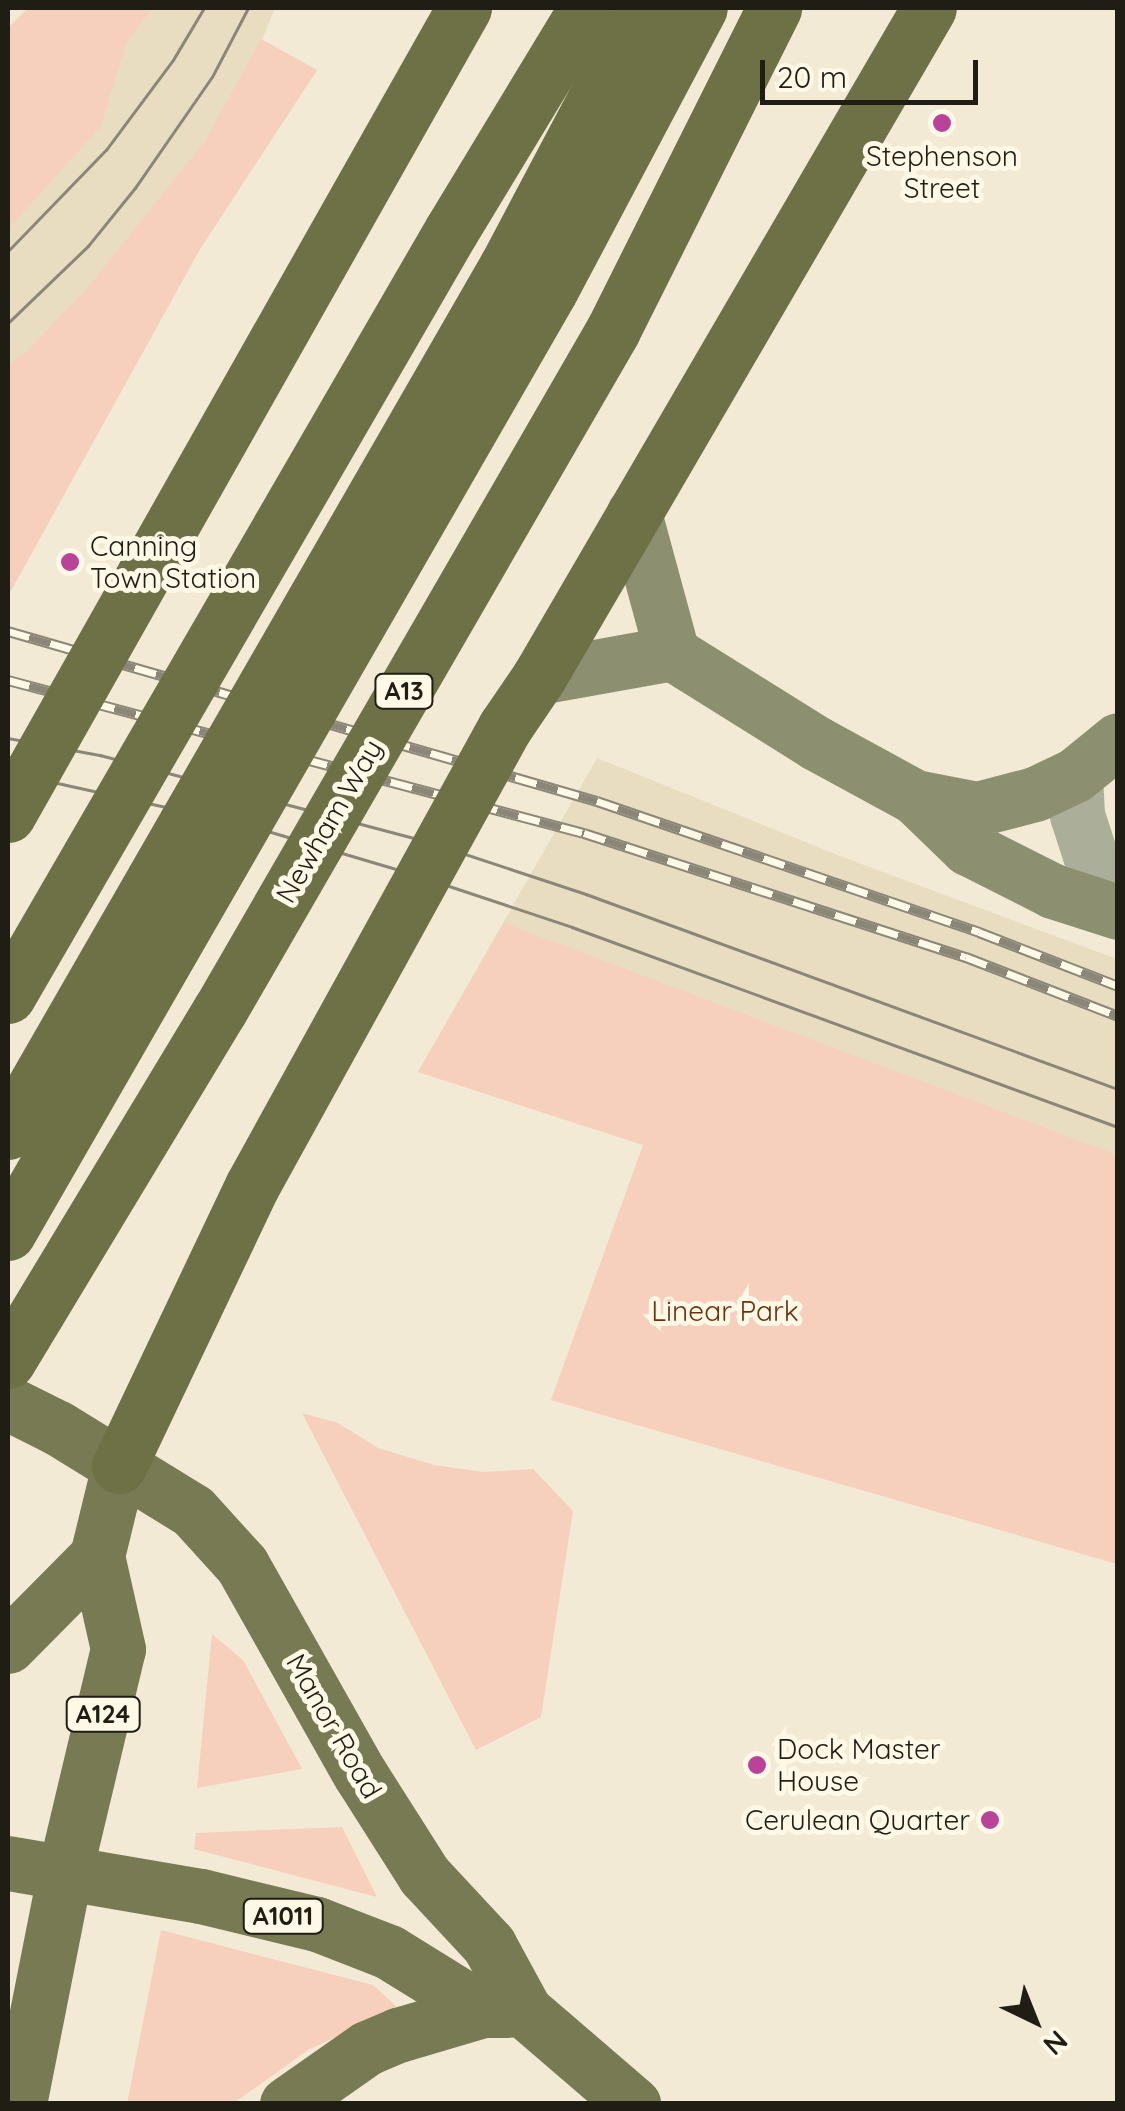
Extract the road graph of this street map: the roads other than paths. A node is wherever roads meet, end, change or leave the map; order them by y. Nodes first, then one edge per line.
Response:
1 (464, 8) edge
2 (586, 8) edge
3 (643, 8) edge
4 (700, 8) edge
5 (774, 8) edge
6 (929, 8) edge
7 (634, 513) junction
8 (672, 653) junction
9 (540, 677) junction
10 (1118, 740) edge
11 (1075, 775) junction
12 (902, 791) junction
13 (8, 816) edge
14 (1118, 887) edge
15 (1118, 912) edge
16 (8, 996) edge
17 (8, 1132) edge
18 (8, 1233) edge
19 (8, 1361) edge
20 (8, 1403) edge
21 (119, 1466) junction
22 (97, 1556) junction
23 (8, 1646) edge
24 (8, 1863) edge
25 (65, 1871) junction
26 (504, 2010) junction
27 (19, 2104) edge
28 (288, 2104) edge
29 (633, 2104) edge

1 - 13 highway, bridge
2 - 16 highway, bridge
3 - 17 highway, bridge
4 - 18 highway, A13, bridge
5 - 19 highway, Newham Way / A13, bridge
6 - 7 highway
7 - 8 main road
7 - 9 highway
8 - 9 main road
8 - 12 main road
9 - 21 highway, bridge
10 - 11 main road
11 - 12 main road
11 - 14 street
12 - 15 main road
20 - 21 main road, A1011
21 - 22 main road
21 - 26 main road, Manor Road / A1011
22 - 23 main road
22 - 25 main road, A124
24 - 25 main road, Manor Road / A1011
25 - 26 main road, Manor Road / A1011
25 - 27 main road, A124
26 - 28 main road
26 - 29 main road, Manor Road / A1011

